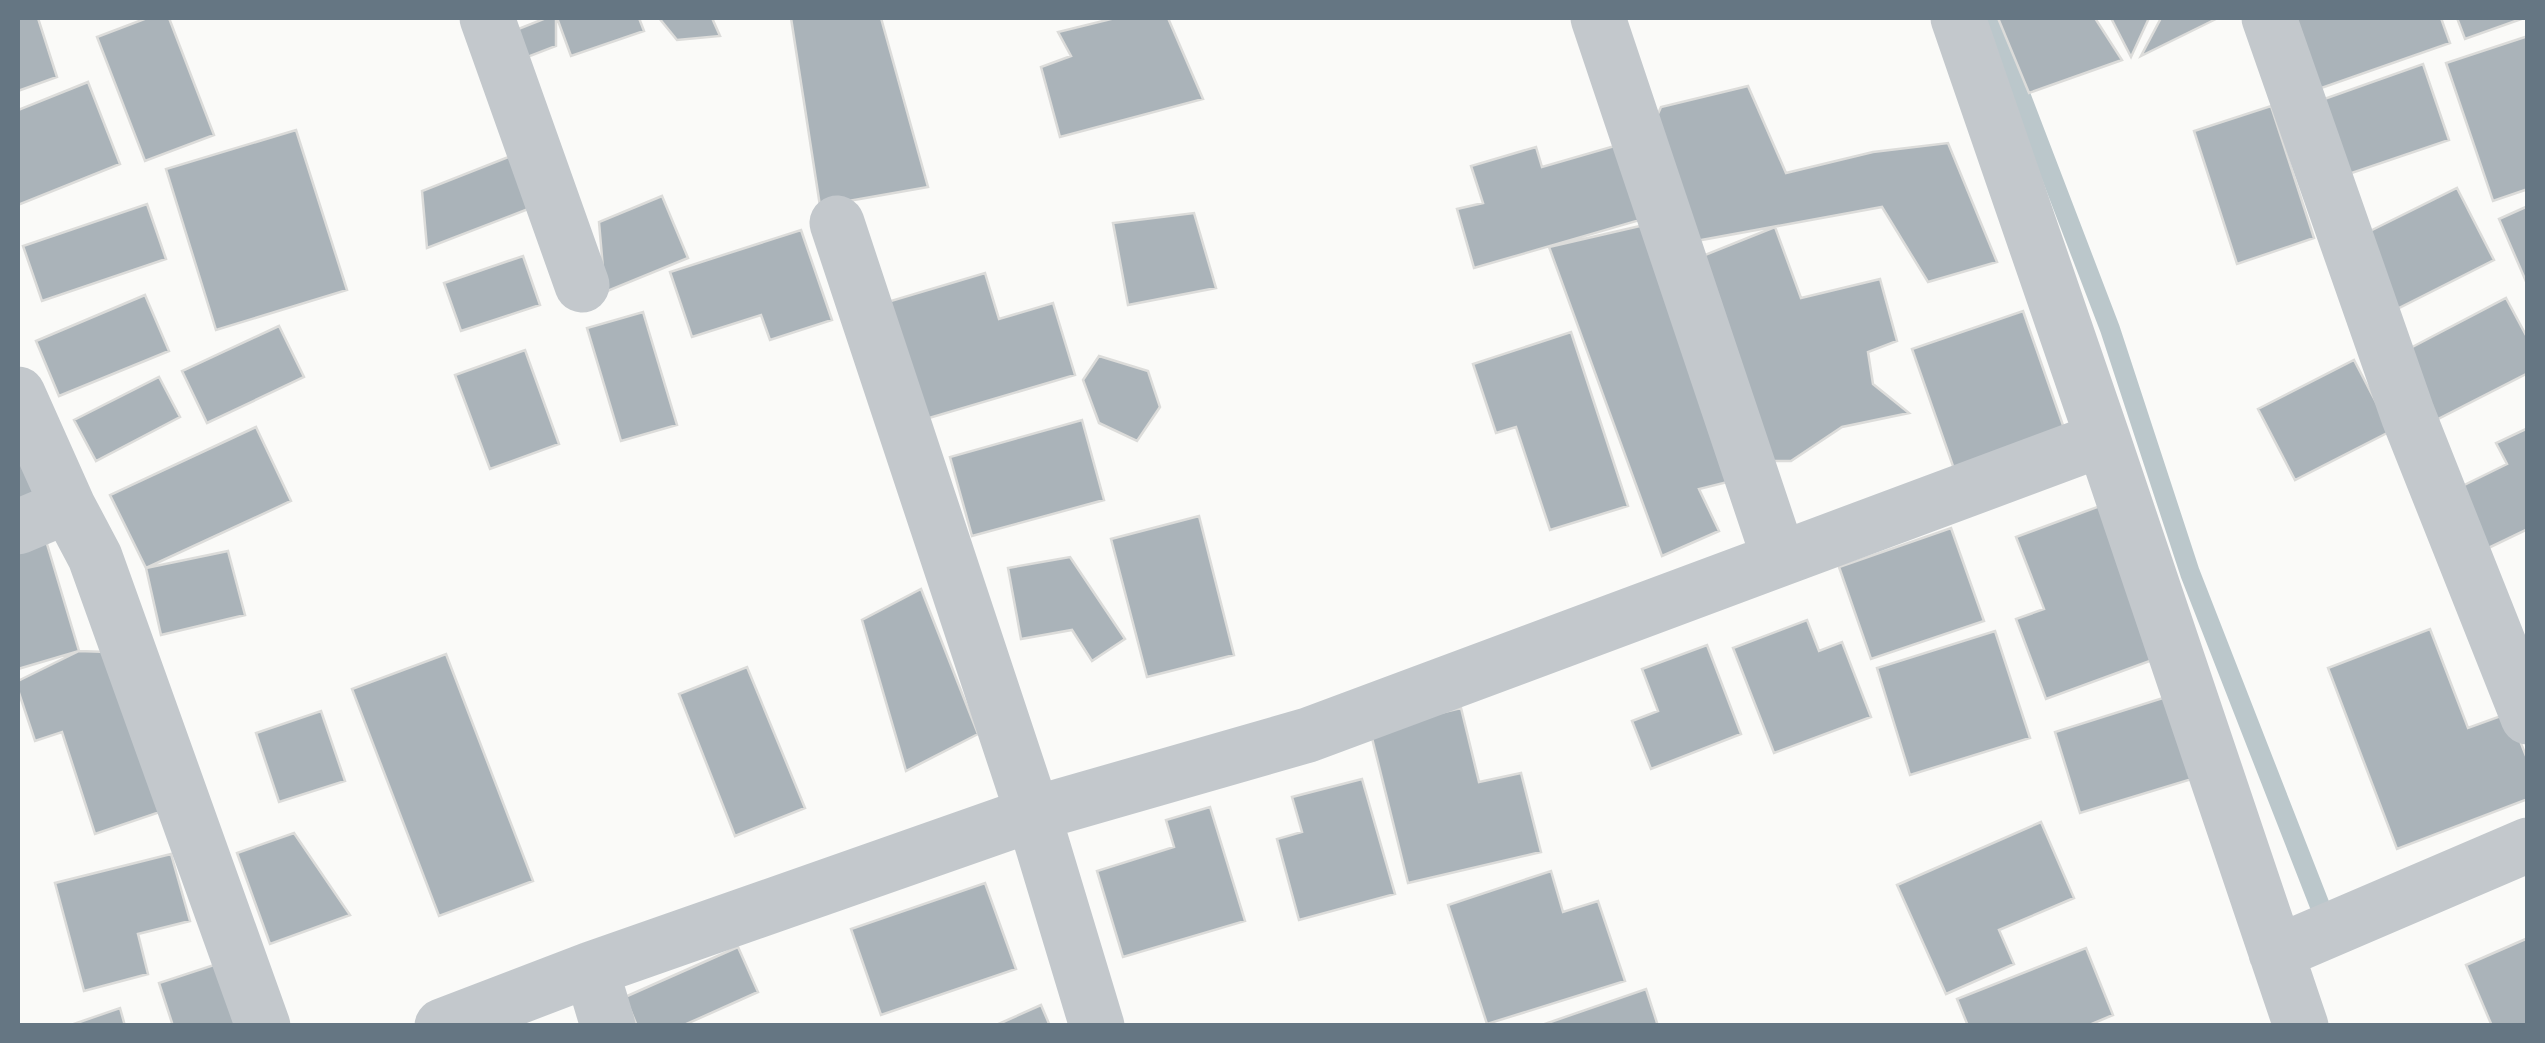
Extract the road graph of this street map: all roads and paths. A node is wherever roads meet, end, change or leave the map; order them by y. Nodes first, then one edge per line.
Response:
1 (487, 18) edge
2 (1598, 18) edge
3 (1958, 18) edge
4 (2269, 18) edge
5 (838, 223) dead end
6 (582, 285) dead end
7 (18, 394) edge
8 (2102, 439) junction
9 (68, 506) junction
10 (18, 527) edge
11 (1779, 558) junction
12 (2528, 717) edge
13 (1033, 814) junction
14 (2528, 845) edge
15 (2286, 948) junction
16 (591, 969) junction
17 (263, 1026) edge
18 (442, 1026) edge
19 (608, 1026) edge
20 (1097, 1026) edge
21 (2301, 1026) edge

1 - 6 street
2 - 11 street
3 - 8 street
4 - 12 street
5 - 13 street
7 - 9 street
8 - 11 street
8 - 15 street
9 - 10 street
9 - 17 street
11 - 13 street
13 - 16 street
13 - 20 street
14 - 15 street
15 - 21 street
16 - 18 street
16 - 19 street

